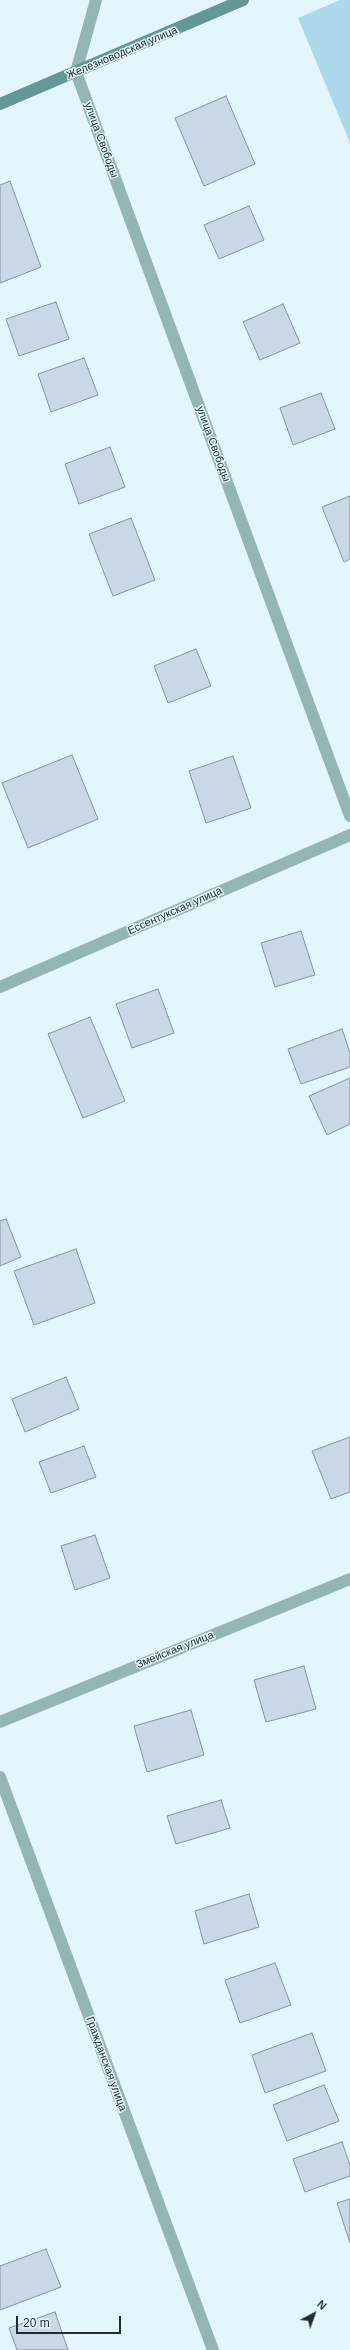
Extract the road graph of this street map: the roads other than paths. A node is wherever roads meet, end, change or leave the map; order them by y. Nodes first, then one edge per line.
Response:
1 (96, 0) edge
2 (243, 0) edge
3 (76, 72) junction
4 (0, 104) edge
5 (350, 816) edge
6 (350, 835) edge
7 (0, 988) edge
8 (350, 1579) edge
9 (0, 1722) edge
10 (0, 1777) edge
11 (213, 2350) edge

1 - 3 street
2 - 3 main road, Железноводская улица
3 - 4 main road, Железноводская улица
3 - 5 street, улица Свободы
6 - 7 street, Ессентукская улица
8 - 9 street, Змейская улица
10 - 11 street, Гражданская улица

